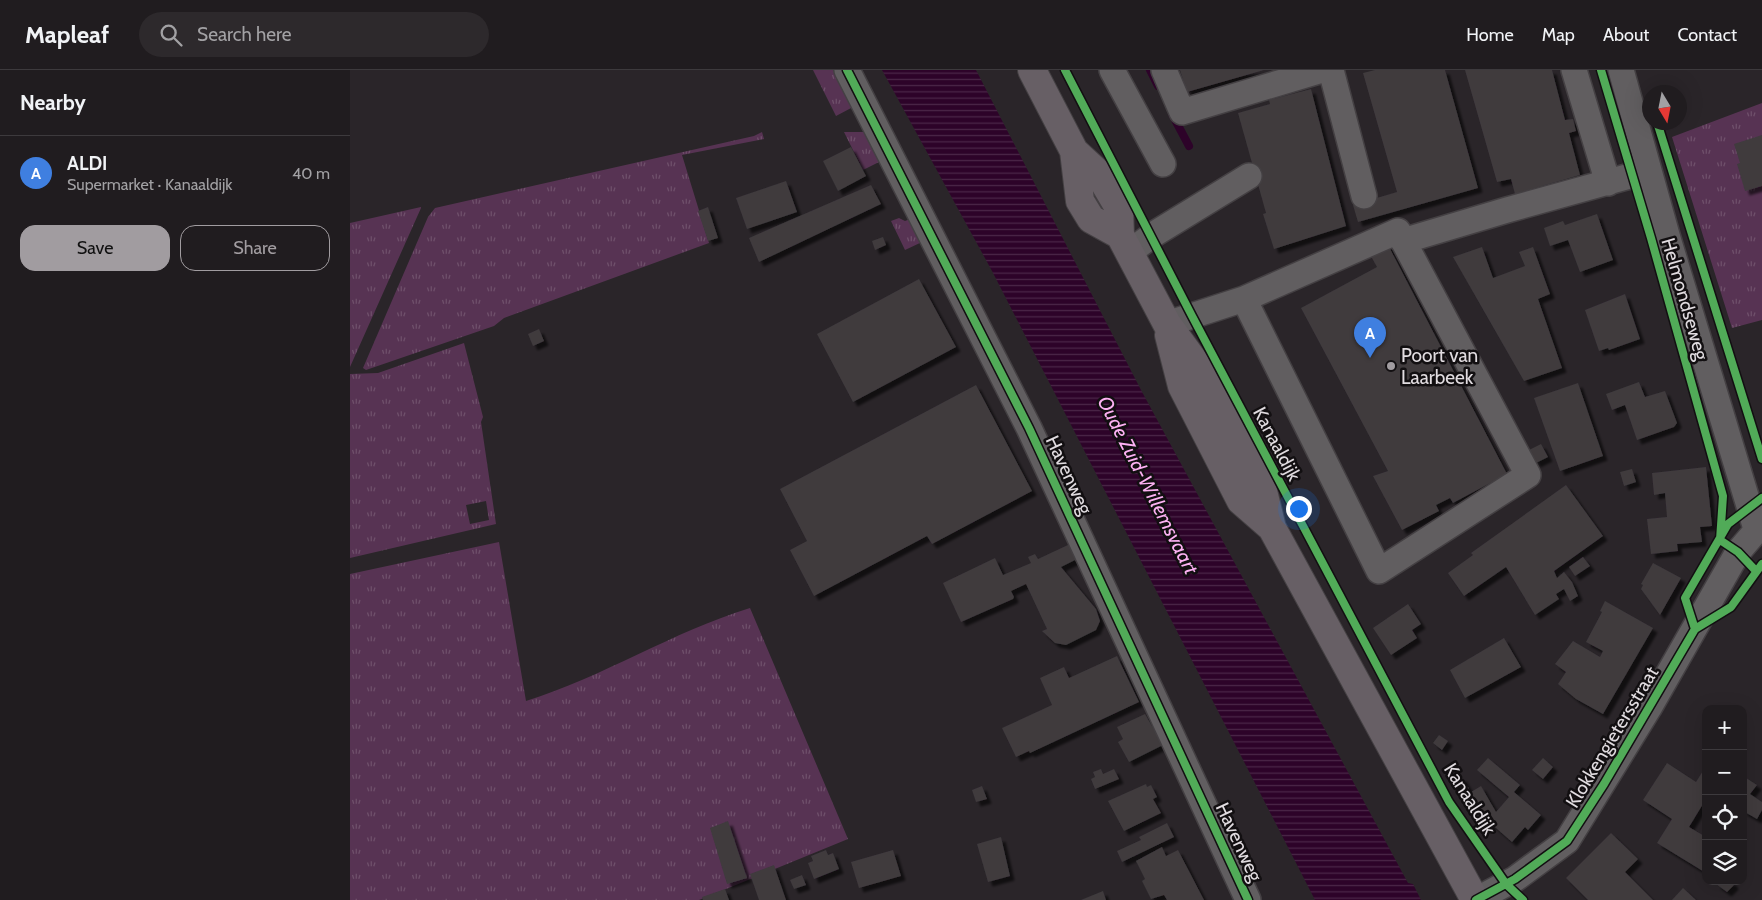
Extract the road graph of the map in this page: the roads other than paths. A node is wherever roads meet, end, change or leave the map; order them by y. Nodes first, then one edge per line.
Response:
1 (847, 70) edge
2 (1032, 70) edge
3 (1112, 70) edge
4 (1164, 70) edge
5 (1322, 70) edge
6 (1331, 70) edge
7 (1574, 70) edge
8 (1621, 70) edge
9 (1163, 164) dead end
10 (1648, 172) junction
11 (1249, 176) dead end
12 (1608, 182) junction
13 (1364, 196) dead end
14 (1403, 241) junction
15 (1124, 244) junction
16 (1244, 299) junction
17 (1179, 320) junction
18 (1759, 526) edge
19 (1248, 900) edge
20 (1475, 900) edge

1 - 19 street, Havenweg
2 - 15 main road, Kanaaldijk
3 - 9 street
4 - 5 street
6 - 13 street
7 - 12 street
8 - 10 street, Helmondseweg
10 - 12 street
10 - 18 street, Helmondseweg
11 - 15 street
12 - 14 street
14 - 16 street
14 - 16 street
15 - 17 main road, Kanaaldijk
16 - 17 street
17 - 20 main road, Kanaaldijk
18 - 20 street, Klokkengietersstraat

